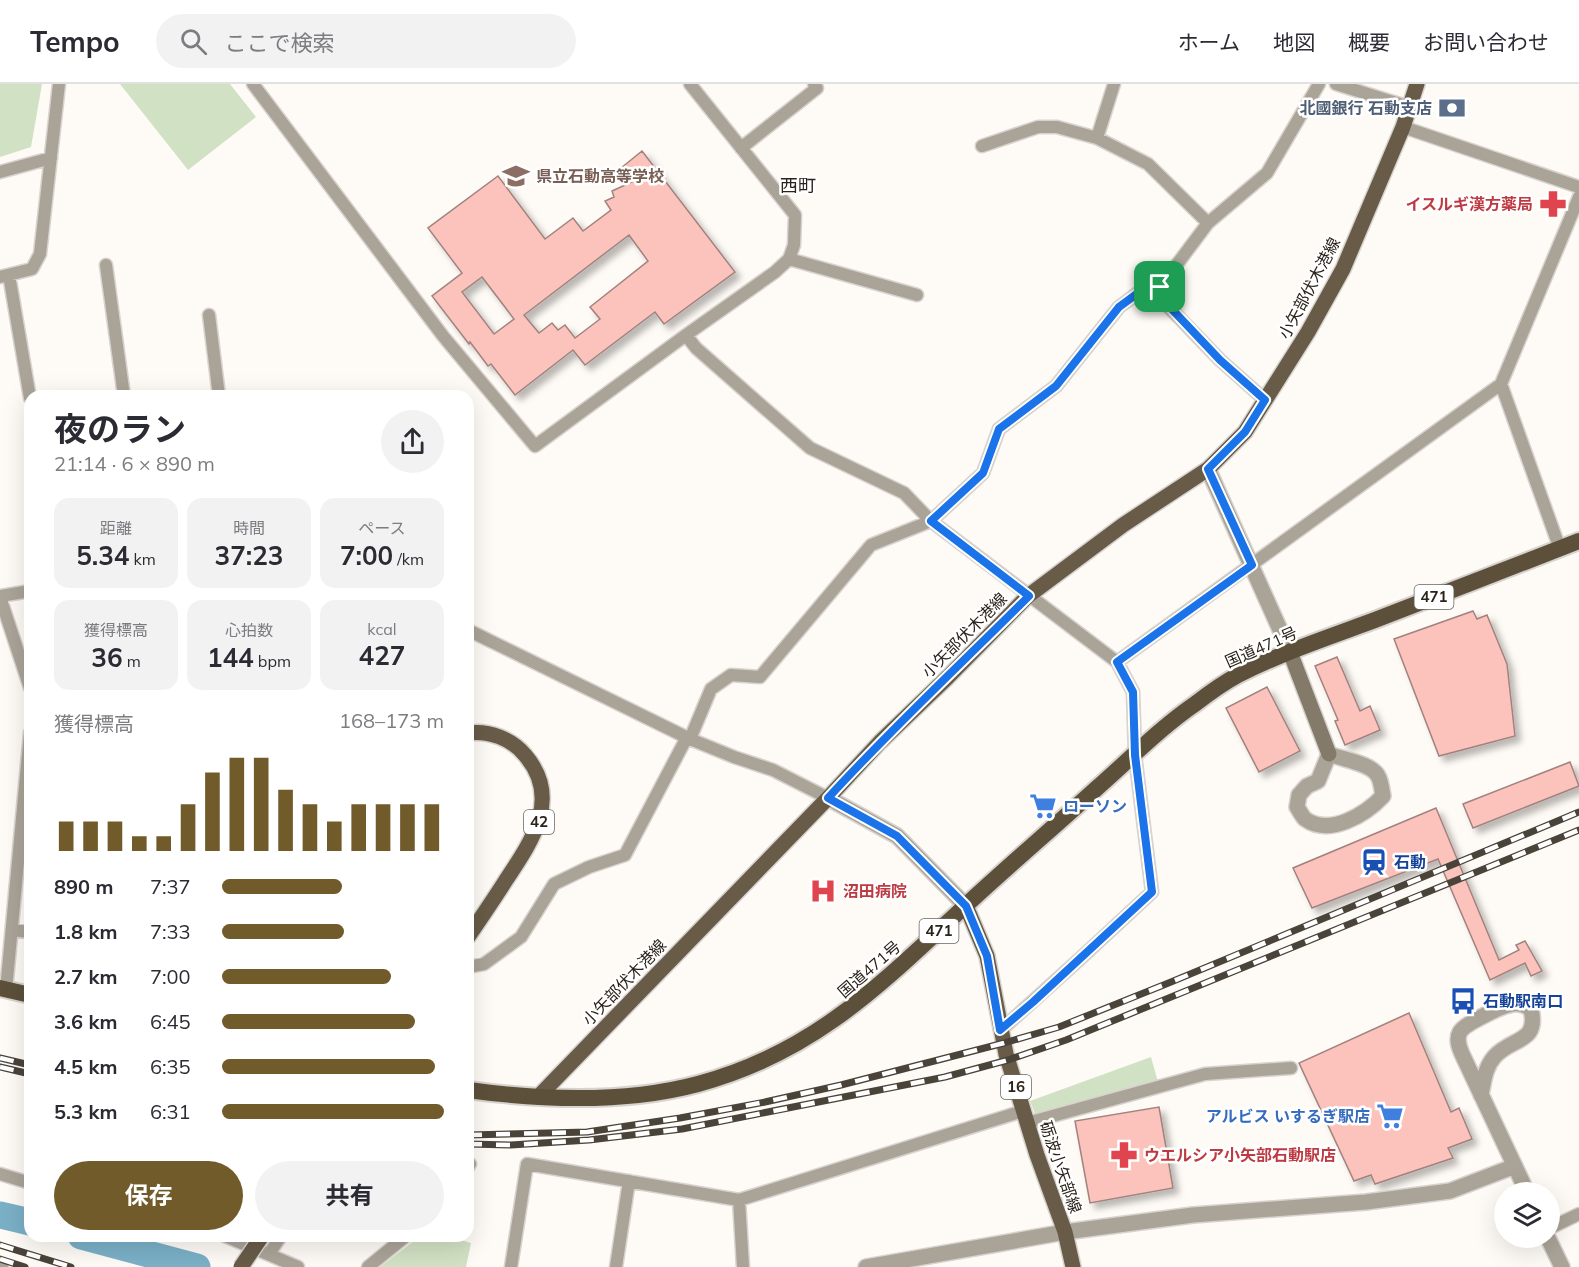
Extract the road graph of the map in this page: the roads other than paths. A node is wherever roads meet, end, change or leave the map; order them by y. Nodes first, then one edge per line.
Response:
1 (59, 84) edge
2 (253, 84) edge
3 (690, 84) edge
4 (814, 84) edge
5 (1114, 84) edge
6 (1319, 84) edge
7 (1336, 84) edge
8 (1417, 84) edge
9 (1410, 107) junction
10 (1403, 127) junction
11 (1097, 138) junction
12 (982, 146) dead end
13 (741, 148) junction
14 (51, 158) junction
15 (0, 172) edge
16 (1579, 187) edge
17 (1579, 197) edge
18 (1208, 223) junction
19 (789, 259) junction
20 (106, 265) dead end
21 (5, 276) edge
22 (1160, 287) junction
23 (917, 296) dead end
24 (209, 315) dead end
25 (686, 335) junction
26 (1501, 384) junction
27 (28, 390) edge
28 (123, 390) edge
29 (218, 390) edge
30 (1265, 400) junction
31 (1208, 469) junction
32 (931, 521) junction
33 (1579, 541) edge
34 (1560, 549) junction
35 (1252, 565) junction
36 (24, 592) edge
37 (1029, 596) junction
38 (0, 597) edge
39 (474, 633) edge
40 (1290, 652) junction
41 (1117, 662) junction
42 (24, 668) edge
43 (474, 733) edge
44 (688, 738) junction
45 (1329, 754) junction
46 (1135, 755) junction
47 (828, 798) junction
48 (24, 855) edge
49 (966, 906) junction
50 (474, 928) edge
51 (12, 930) junction
52 (24, 931) edge
53 (474, 966) edge
54 (3, 989) edge
55 (24, 994) edge
56 (1000, 1030) junction
57 (1291, 1068) dead end
58 (474, 1091) edge
59 (1481, 1095) junction
60 (538, 1096) junction
61 (1025, 1117) junction
62 (1515, 1166) junction
63 (0, 1174) edge
64 (24, 1181) edge
65 (629, 1181) junction
66 (1522, 1182) edge
67 (740, 1200) junction
68 (1579, 1214) edge
69 (1560, 1223) edge
70 (1065, 1232) junction
71 (240, 1242) edge
72 (258, 1242) edge
73 (277, 1242) edge
74 (395, 1242) edge
75 (1553, 1248) edge
76 (269, 1254) junction
77 (241, 1267) edge
78 (298, 1267) edge
79 (368, 1267) edge
80 (512, 1267) edge
81 (616, 1267) edge
82 (743, 1267) edge
83 (866, 1267) edge
84 (1073, 1267) edge
85 (1562, 1267) edge

1 - 14 street
2 - 25 street
3 - 13 street
4 - 13 street
5 - 11 street
6 - 18 street
7 - 9 street
8 - 9 main road, 小矢部伏木港線
9 - 10 main road, 小矢部伏木港線
10 - 16 street
10 - 30 main road, 小矢部伏木港線
11 - 12 street
11 - 18 street
13 - 19 street
14 - 15 street
14 - 21 street
17 - 26 street
18 - 22 street
19 - 23 street
19 - 25 street
20 - 28 street
21 - 27 street
22 - 30 street
22 - 32 street
24 - 29 street
25 - 32 street
26 - 34 street
26 - 35 street
30 - 31 main road, 小矢部伏木港線
31 - 35 street
31 - 37 main road, 小矢部伏木港線
32 - 37 street
32 - 44 street
33 - 34 highway, 国道471号 / 471
34 - 40 highway, 国道471号 / 471
35 - 40 street
35 - 41 street
36 - 38 street
37 - 41 street
37 - 47 main road, 小矢部伏木港線
38 - 42 street
39 - 44 street
40 - 45 main road
40 - 46 highway, 国道471号 / 471
41 - 46 street
43 - 50 main road, 42
44 - 47 street
44 - 53 street
45 - 45 street
46 - 49 highway, 国道471号 / 471
46 - 56 street
47 - 49 street
47 - 60 main road, 小矢部伏木港線
48 - 51 street
49 - 56 main road, 砺波小矢部線 / 16
49 - 60 highway, 国道471号 / 471
51 - 52 street
51 - 54 street
54 - 55 highway
56 - 61 main road, 砺波小矢部線 / 16
57 - 61 street
58 - 60 highway, 国道471号 / 471
59 - 59 street
59 - 62 street
61 - 67 street
61 - 70 main road, 砺波小矢部線 / 16
62 - 66 street
62 - 70 street
63 - 64 street
65 - 67 street
65 - 80 street
65 - 81 street
67 - 82 street
68 - 69 street
70 - 83 street
70 - 84 main road, 砺波小矢部線 / 16
71 - 76 street
72 - 77 main road, bridge
73 - 76 street
74 - 79 street
75 - 85 street
76 - 78 street

